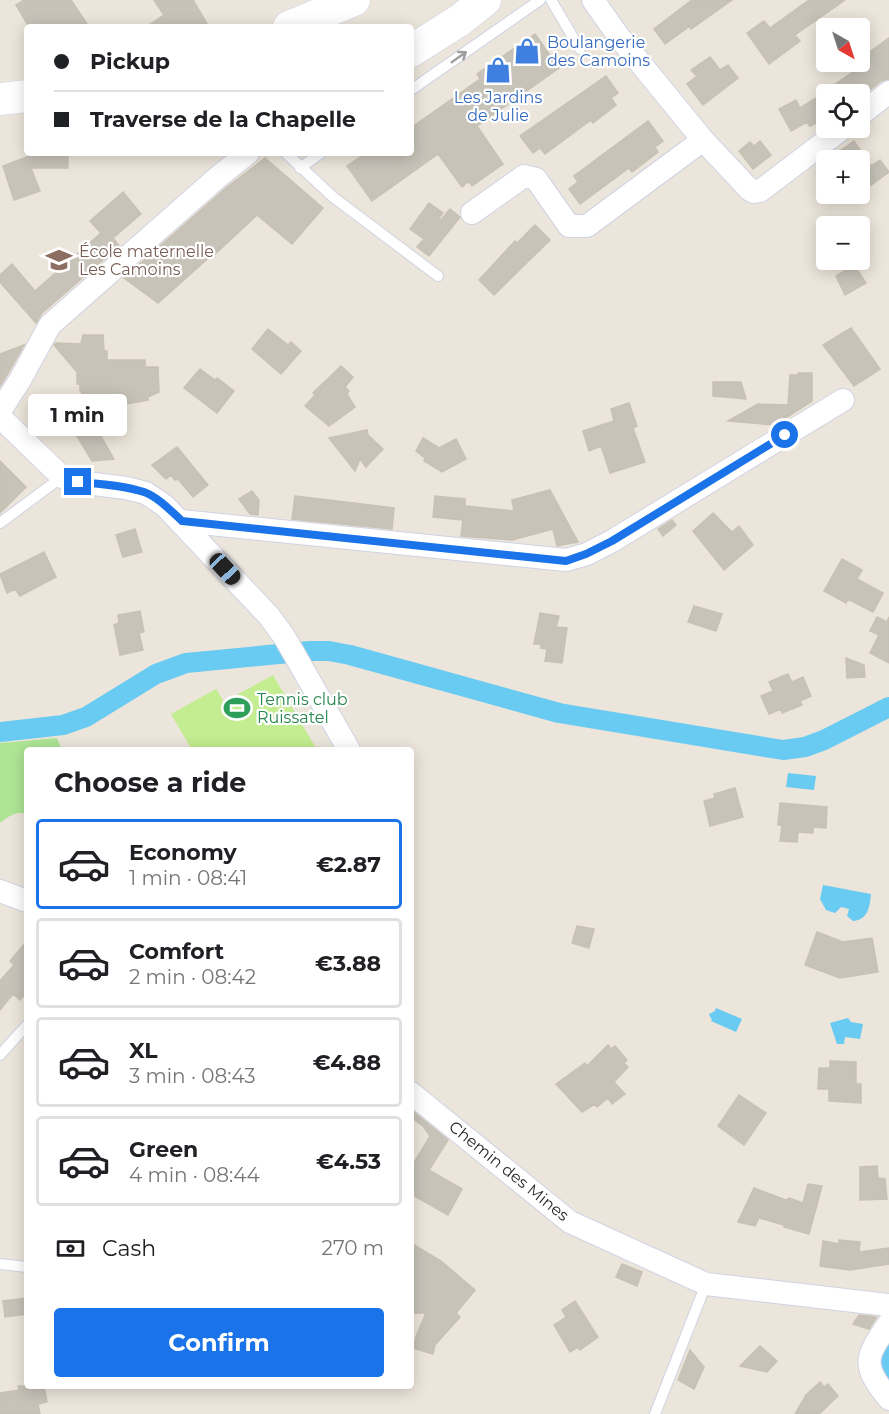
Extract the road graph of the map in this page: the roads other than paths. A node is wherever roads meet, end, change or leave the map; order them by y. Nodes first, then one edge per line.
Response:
1 (354, 0) edge
2 (540, 0) edge
3 (551, 0) edge
4 (594, 0) edge
5 (484, 1) edge
6 (296, 24) edge
7 (580, 48) dead end
8 (414, 49) edge
9 (414, 88) edge
10 (889, 93) edge
11 (24, 96) edge
12 (0, 99) edge
13 (870, 107) edge
14 (830, 138) edge
15 (704, 140) junction
16 (244, 156) edge
17 (289, 156) edge
18 (317, 156) edge
19 (300, 168) junction
20 (472, 213) dead end
21 (438, 276) dead end
22 (843, 400) dead end
23 (0, 411) edge
24 (0, 417) edge
25 (62, 477) junction
26 (182, 521) junction
27 (0, 523) edge
28 (347, 747) edge
29 (0, 891) edge
30 (24, 900) edge
31 (24, 1028) edge
32 (0, 1055) edge
33 (414, 1095) edge
34 (0, 1264) edge
35 (24, 1267) edge
36 (706, 1284) junction
37 (889, 1305) edge
38 (889, 1323) edge
39 (889, 1399) edge
40 (655, 1414) edge

1 - 6 street
9 -> 2 lane
3 - 7 lane
4 - 15 street
5 - 8 street
10 - 13 street
11 - 12 street
14 - 15 street
15 - 20 street
16 - 23 street
17 - 19 lane
18 - 19 lane
19 - 21 lane
22 - 26 street
24 - 25 street
25 - 26 street
25 - 27 lane
26 - 28 street
29 - 30 street
31 - 32 lane
33 - 36 street, Chemin des Mines
34 - 35 lane
36 - 37 street, Chemin des Mines
36 - 40 lane
38 - 39 street

